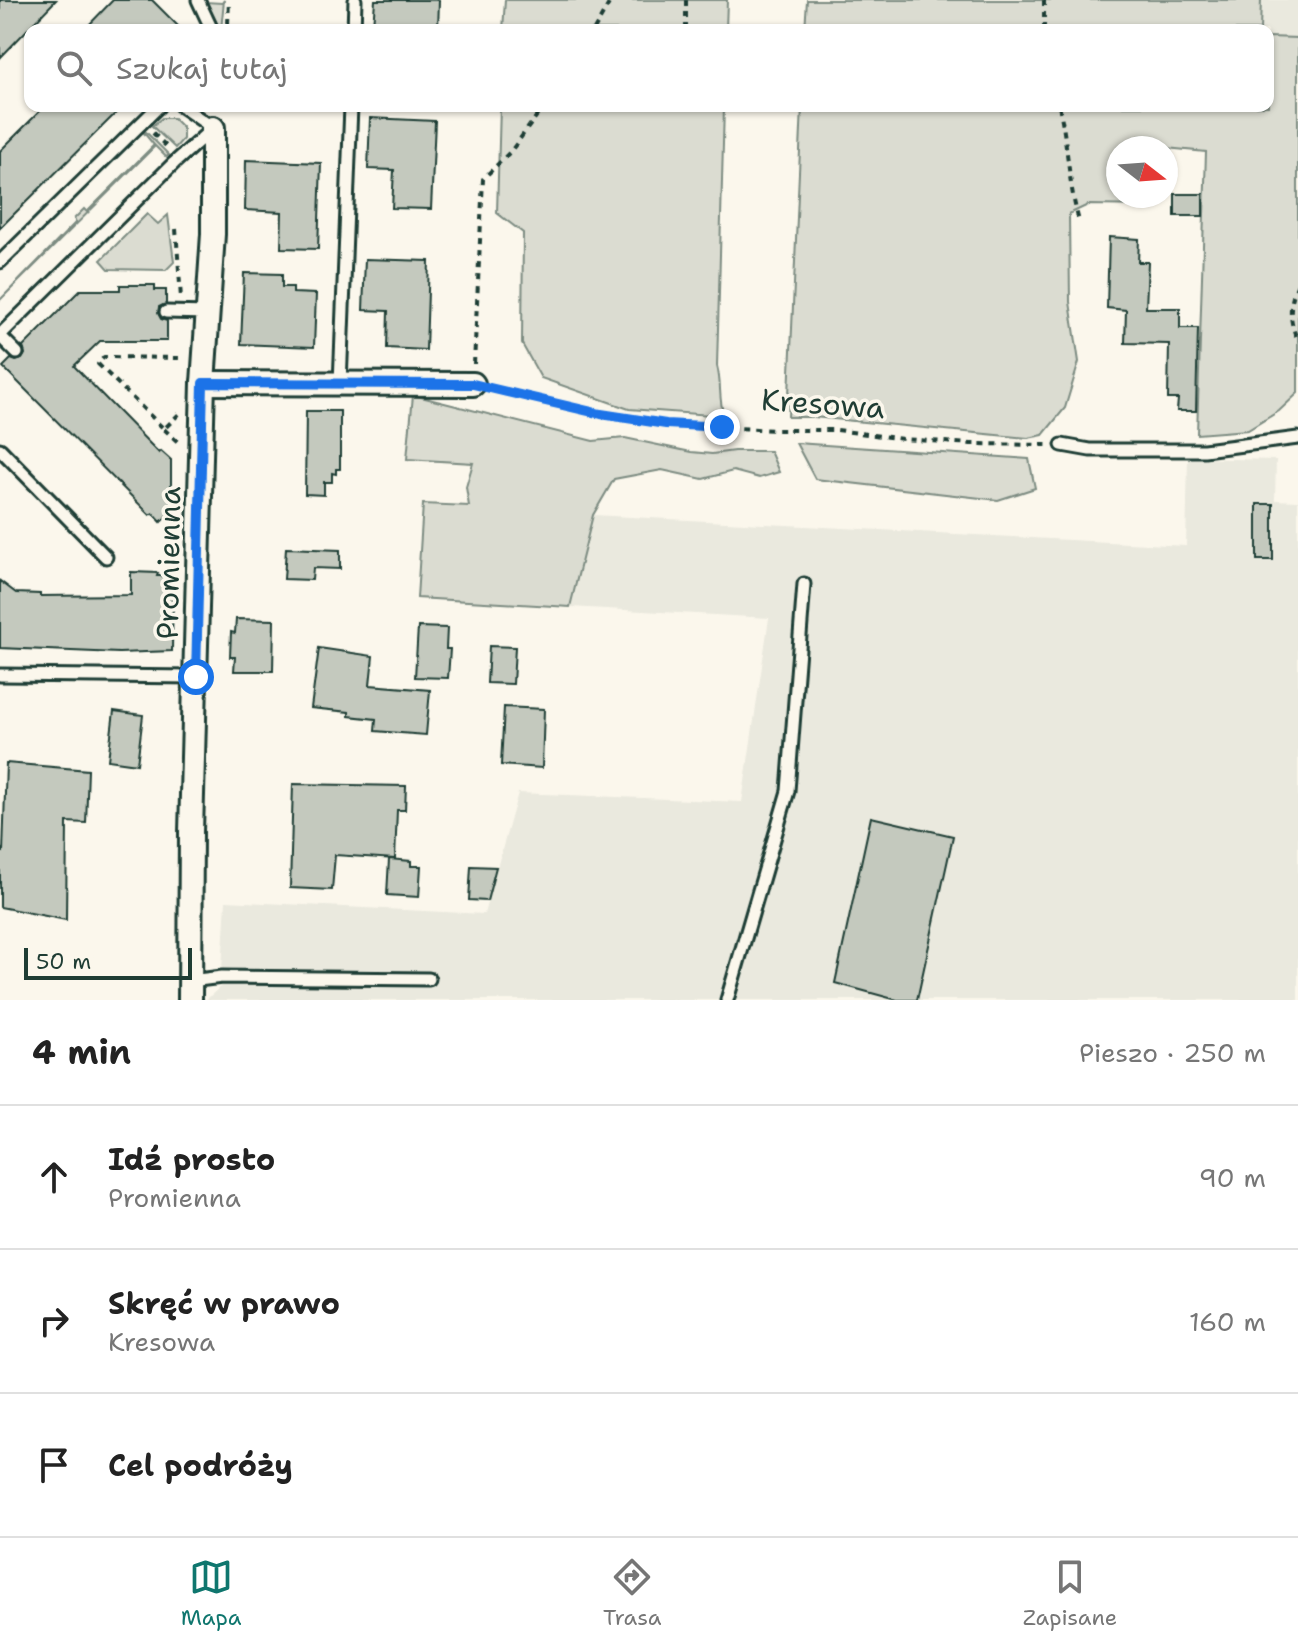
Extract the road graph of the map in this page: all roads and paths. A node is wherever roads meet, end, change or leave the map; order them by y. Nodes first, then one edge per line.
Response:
1 (198, 0) edge
2 (229, 0) edge
3 (355, 0) edge
4 (611, 0) edge
5 (686, 0) edge
6 (1044, 0) edge
7 (208, 24) edge
8 (227, 24) edge
9 (354, 24) edge
10 (597, 24) edge
11 (686, 24) edge
12 (1044, 24) edge
13 (153, 112) edge
14 (190, 112) edge
15 (351, 112) edge
16 (540, 112) edge
17 (1060, 112) edge
18 (213, 128) junction
19 (1079, 221) dead end
20 (176, 229) dead end
21 (0, 262) edge
22 (1298, 284) edge
23 (166, 312) dead end
24 (182, 313) junction
25 (209, 313) junction
26 (0, 335) edge
27 (1298, 341) edge
28 (181, 348) dead end
29 (17, 353) dead end
30 (182, 358) junction
31 (182, 371) dead end
32 (203, 383) junction
33 (340, 384) junction
34 (473, 384) junction
35 (182, 411) dead end
36 (164, 429) junction
37 (1298, 438) edge
38 (1062, 445) joint
39 (0, 449) edge
40 (189, 453) dead end
41 (106, 557) dead end
42 (804, 584) dead end
43 (0, 675) edge
44 (196, 677) junction
45 (429, 979) dead end
46 (190, 990) edge
47 (727, 1000) edge

1 - 7 lane
2 - 8 path
3 - 9 lane
4 - 10 path
5 - 11 path
6 - 12 path
13 - 21 lane
14 - 18 lane
15 - 33 lane
16 - 34 path
17 - 19 path
18 - 25 street, Promienna
18 - 26 lane
20 - 24 path
22 - 27 path
23 - 24 lane
24 - 25 lane
25 - 32 street, Promienna
26 - 29 lane
28 - 30 path
30 - 31 path
30 - 36 path
32 - 33 street
32 - 44 street, Promienna
33 - 34 street
34 - 38 path, Kresowa
35 - 36 path
36 - 40 path
37 - 38 lane
39 - 41 lane
42 - 47 lane
43 - 44 lane
44 - 46 street, Promienna
45 - 46 lane

